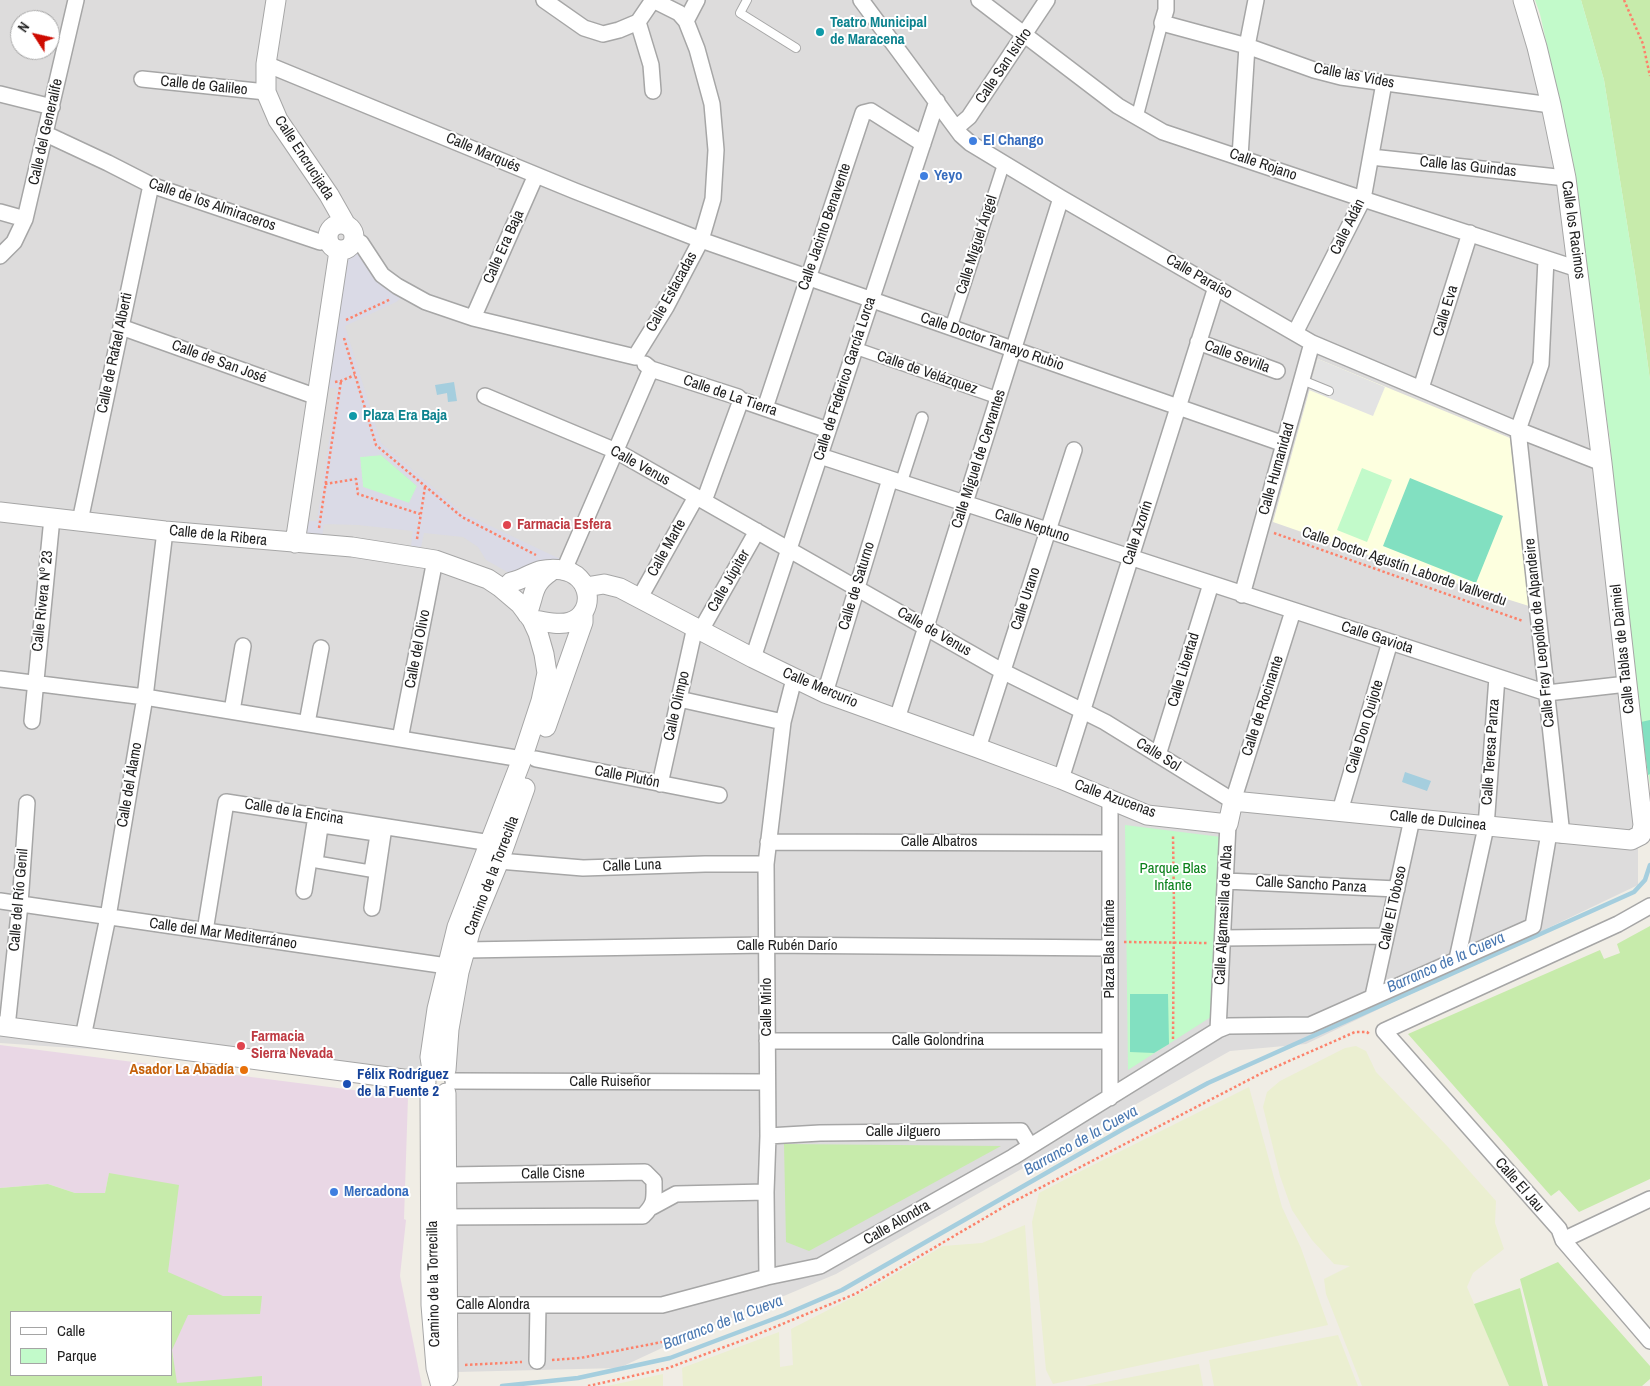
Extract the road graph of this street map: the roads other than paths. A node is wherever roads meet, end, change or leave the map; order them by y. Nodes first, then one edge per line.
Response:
1 (76, 0) edge
2 (276, 0) edge
3 (544, 0) edge
4 (653, 0) edge
5 (697, 0) edge
6 (747, 0) edge
7 (861, 0) edge
8 (979, 0) edge
9 (1047, 0) edge
10 (1166, 0) edge
11 (1256, 0) edge
12 (1523, 0) edge
13 (686, 21) junction
14 (638, 22) junction
15 (1162, 23) junction
16 (1024, 36) junction
17 (1248, 46) junction
18 (796, 48) dead end
19 (266, 64) junction
20 (142, 80) dead end
21 (1384, 84) junction
22 (653, 91) dead end
23 (266, 92) junction
24 (0, 94) edge
25 (937, 101) junction
26 (1551, 105) junction
27 (52, 107) junction
28 (1137, 117) junction
29 (956, 128) junction
30 (46, 134) junction
31 (923, 144) junction
32 (1240, 157) junction
33 (1371, 157) junction
34 (1004, 163) junction
35 (536, 175) junction
36 (1566, 178) junction
37 (151, 186) junction
38 (1061, 198) junction
39 (1363, 199) junction
40 (0, 212) edge
41 (25, 219) junction
42 (350, 232) junction
43 (1470, 233) junction
44 (701, 240) junction
45 (334, 245) junction
46 (0, 256) edge
47 (1546, 258) junction
48 (1578, 269) junction
49 (808, 278) junction
50 (1216, 287) junction
51 (871, 300) junction
52 (473, 318) junction
53 (121, 326) junction
54 (951, 327) junction
55 (1295, 333) junction
56 (1198, 342) junction
57 (1312, 343) junction
58 (855, 348) junction
59 (1013, 350) junction
60 (635, 357) junction
61 (651, 369) junction
62 (1277, 371) dead end
63 (1302, 380) junction
64 (1421, 388) junction
65 (1328, 391) dead end
66 (485, 396) dead end
67 (316, 397) junction
68 (998, 398) junction
69 (740, 400) junction
70 (1178, 406) junction
71 (765, 408) junction
72 (922, 418) dead end
73 (828, 430) junction
74 (1518, 430) junction
75 (1284, 444) junction
76 (1074, 450) dead end
77 (616, 451) junction
78 (820, 456) junction
79 (1602, 463) junction
80 (895, 481) junction
81 (700, 499) junction
82 (965, 504) junction
83 (0, 512) edge
84 (52, 518) junction
85 (80, 521) junction
86 (165, 531) junction
87 (757, 531) junction
88 (1047, 531) junction
89 (295, 543) junction
90 (789, 549) junction
91 (1130, 558) junction
92 (435, 560) junction
93 (559, 570) junction
94 (511, 582) junction
95 (1211, 584) junction
96 (586, 586) junction
97 (857, 588) junction
98 (1242, 595) junction
99 (639, 599) junction
100 (1293, 611) junction
101 (583, 612) junction
102 (534, 615) junction
103 (926, 627) junction
104 (698, 629) junction
105 (1390, 642) junction
106 (244, 646) dead end
107 (321, 648) dead end
108 (753, 658) junction
109 (1002, 671) junction
110 (1497, 677) junction
111 (0, 679) edge
112 (794, 679) junction
113 (35, 683) junction
114 (1627, 684) junction
115 (560, 686) junction
116 (825, 693) junction
117 (1547, 693) junction
118 (145, 697) junction
119 (679, 699) junction
120 (1083, 710) junction
121 (232, 711) junction
122 (896, 719) junction
123 (32, 721) dead end
124 (783, 722) junction
125 (307, 724) junction
126 (400, 739) junction
127 (978, 748) junction
128 (1158, 755) junction
129 (529, 759) junction
130 (1061, 779) junction
131 (660, 784) junction
132 (719, 795) dead end
133 (1110, 799) junction
134 (1233, 801) junction
135 (27, 803) dead end
136 (1340, 811) junction
137 (316, 816) junction
138 (1412, 819) junction
139 (1228, 824) junction
140 (384, 826) junction
141 (1486, 826) junction
142 (1556, 834) junction
143 (1641, 835) joint
144 (768, 842) junction
145 (491, 843) junction
146 (1110, 843) junction
147 (499, 861) junction
148 (318, 862) joint
149 (766, 864) junction
150 (1226, 881) junction
151 (1397, 889) junction
152 (304, 891) dead end
153 (0, 901) edge
154 (20, 904) junction
155 (1650, 906) edge
156 (372, 908) dead end
157 (108, 917) junction
158 (205, 931) junction
159 (1386, 936) junction
160 (1222, 943) junction
161 (766, 945) junction
162 (1110, 946) junction
163 (465, 950) junction
164 (1457, 959) junction
165 (447, 966) junction
166 (1373, 996) junction
167 (3, 1026) edge
168 (1218, 1030) junction
169 (82, 1037) junction
170 (1110, 1040) junction
171 (767, 1041) junction
172 (439, 1081) junction
173 (767, 1082) junction
174 (1110, 1098) junction
175 (768, 1136) junction
176 (1030, 1146) junction
177 (448, 1175) junction
178 (654, 1181) junction
179 (766, 1192) junction
180 (676, 1194) junction
181 (1650, 1199) edge
182 (652, 1207) junction
183 (440, 1217) junction
184 (1563, 1240) junction
185 (767, 1277) junction
186 (440, 1305) junction
187 (538, 1305) junction
188 (1650, 1341) edge
189 (537, 1361) road end
190 (441, 1386) edge
191 (447, 1386) edge

1 - 27 street, Calle del Generalife
2 - 19 street, Calle Encrucijada
3 - 14 street
4 - 13 street
4 - 14 street
5 - 13 street
6 - 18 lane
7 - 25 street, Calle Paraíso
8 - 16 street, Calle Rojano
9 - 16 street, Calle San Isidro
10 - 15 street
11 - 17 street
12 - 26 street, Calle los Racimos
13 - 44 street, Calle Estacadas
14 - 22 street
15 - 17 street, Calle las Vides
15 - 28 street
16 - 28 street, Calle Rojano
16 - 29 street, Calle San Isidro
17 - 21 street, Calle las Vides
17 - 32 street
19 - 23 street, Calle Encrucijada
19 - 35 street, Calle Marqués
20 - 23 street, Calle de Galileo
21 - 26 street, Calle las Vides
21 - 33 street, Calle Adán
23 - 42 street, Calle Encrucijada
24 - 27 street
25 - 29 street, Calle Paraíso
25 - 31 street, Calle de Federico García Lorca
26 - 36 street, Calle los Racimos
27 - 30 street, Calle del Generalife
28 - 32 street, Calle Rojano
29 - 34 street, Calle Paraíso
30 - 37 street, Calle de los Almiraceros
30 - 41 street, Calle del Generalife
31 - 49 street, Calle Jacinto Benavente
31 - 51 street, Calle de Federico García Lorca
32 - 39 street, Calle Rojano
33 - 36 street, Calle las Guindas
33 - 39 street, Calle Adán
34 - 38 street, Calle Paraíso
34 - 54 street, Calle Miguel Ángel
35 - 44 street, Calle Marqués
35 - 52 street, Calle Era Baja
36 - 48 street, Calle los Racimos
37 - 45 street, Calle de los Almiraceros
37 - 53 street, Calle de Rafael Alberti
38 - 50 street, Calle Paraíso
38 - 59 street, Calle Miguel de Cervantes
39 - 43 street, Calle Rojano
39 - 55 street, Calle Adán
40 - 41 street
41 - 46 street, Calle del Generalife
42 - 45 street
42 - 52 street
43 - 47 street, Calle Rojano
43 - 64 street, Calle Eva
44 - 49 street, Calle Doctor Tamayo Rubio
44 - 60 street, Calle Estacadas
45 - 67 street
47 - 48 street, Calle Rojano
47 - 74 street
48 - 79 street, Calle los Racimos
49 - 51 street, Calle Doctor Tamayo Rubio
49 - 71 street, Calle Jacinto Benavente
50 - 55 street, Calle Paraíso
50 - 56 street, Calle Azorín
51 - 54 street, Calle Doctor Tamayo Rubio
51 - 58 street, Calle de Federico García Lorca
52 - 60 street
53 - 67 street, Calle de San José
53 - 85 street, Calle de Rafael Alberti
54 - 59 street, Calle Doctor Tamayo Rubio
55 - 57 street, Calle Paraíso
56 - 62 street, Calle Sevilla
56 - 70 street, Calle Azorín
57 - 63 street, Calle Humanidad
57 - 64 street, Calle Paraíso
58 - 68 street, Calle de Velázquez
58 - 73 street, Calle de Federico García Lorca
59 - 68 street, Calle Miguel de Cervantes
59 - 70 street, Calle Doctor Tamayo Rubio
60 - 61 street, Calle de La Tierra
61 - 69 street, Calle de La Tierra
61 - 77 street
63 - 65 lane
63 - 75 street, Calle Humanidad
64 - 74 street, Calle Paraíso
66 - 77 street, Calle Venus
67 - 89 street
68 - 82 street, Calle Miguel de Cervantes
69 - 71 street, Calle de La Tierra
69 - 81 street, Calle Marte
70 - 75 street, Calle Doctor Tamayo Rubio
70 - 91 street, Calle Azorín
71 - 73 street, Calle de La Tierra
72 - 80 street, Calle de Saturno
73 - 78 street, Calle de Federico García Lorca
74 - 79 street, Calle Paraíso
74 - 117 street, Calle Fray Leopoldo de Alpandeire
75 - 98 street, Calle Humanidad
76 - 88 street, Calle Urano
77 - 81 street, Calle Venus
77 - 93 street
78 - 80 street, Calle Neptuno
78 - 90 street, Calle de Federico García Lorca
79 - 114 street, Calle Tablas de Daimiel
80 - 82 street, Calle Neptuno
80 - 97 street, Calle de Saturno
81 - 87 street, Calle Venus
81 - 99 street, Calle Marte
82 - 88 street, Calle Neptuno
82 - 103 street, Calle Miguel de Cervantes
83 - 84 street, Calle de la Ribera
84 - 85 street, Calle de la Ribera
84 - 113 street, Calle Rivera Nº 23
85 - 86 street, Calle de la Ribera
86 - 89 street, Calle de la Ribera
86 - 118 street, Calle del Álamo
87 - 90 street, Calle Venus
87 - 104 street, Calle Júpiter
88 - 91 street, Calle Neptuno
88 - 109 street, Calle Urano
89 - 92 street, Calle de la Ribera
90 - 97 street, Calle de Venus
90 - 108 street, Calle de Federico García Lorca
91 - 95 street, Calle Gaviota
91 - 120 street, Calle Azorín
92 - 94 street, Calle de la Ribera
92 - 102 street, Calle de la Ribera
92 - 126 street, Calle del Olivo
93 - 94 street
93 - 96 street
93 - 102 street
94 - 102 street, Calle de la Ribera
95 - 98 street, Calle Gaviota
95 - 128 street, Calle Libertad
96 - 99 street, Calle Mercurio
96 - 101 street
97 - 103 street, Calle de Venus
97 - 116 street, Calle de Saturno
98 - 100 street, Calle Gaviota
99 - 104 street, Calle Mercurio
100 - 105 street, Calle Gaviota
100 - 134 street, Calle de Rocinante
101 - 102 street
101 - 115 street, Camino de la Torrecilla
102 - 115 street, Camino de la Torrecilla
102 - 129 street, Calle de la Ribera
103 - 109 street, Calle de Venus
103 - 122 street, Calle Miguel de Cervantes
104 - 108 street, Calle Mercurio
104 - 119 street, Calle Olimpo
105 - 110 street, Calle Gaviota
105 - 136 street, Calle Don Quijote
106 - 121 street
107 - 125 street
108 - 112 street, Calle Mercurio
109 - 120 street, Calle de Venus
109 - 127 street, Calle Urano
110 - 117 street, Calle Gaviota
110 - 141 street, Calle Teresa Panza
111 - 113 street
112 - 116 street, Calle Mercurio
112 - 124 street, Calle Mirlo
113 - 118 street
113 - 123 street, Calle Rivera Nº 23
114 - 117 street, Calle Gaviota
114 - 143 street, Calle Tablas de Daimiel
115 - 129 street, Camino de la Torrecilla
116 - 122 street, Calle Mercurio
117 - 142 street, Calle Fray Leopoldo de Alpandeire
118 - 121 street
118 - 157 street, Calle del Álamo
119 - 124 street
119 - 131 street, Calle Olimpo
120 - 128 street, Calle Sol
120 - 130 street, Calle Azorín
121 - 125 street
122 - 127 street, Calle Mercurio
124 - 144 street, Calle Mirlo
125 - 126 street
126 - 129 street
127 - 130 street, Calle Mercurio
128 - 134 street, Calle Sol
129 - 131 street, Calle Plutón
129 - 145 street, Camino de la Torrecilla
129 - 147 street, Camino de la Torrecilla
130 - 133 street, Calle Azucenas
131 - 132 street, Calle Plutón
133 - 139 street, Calle Azucenas
133 - 146 street, Plaza Blas Infante
134 - 136 street, Calle de Dulcinea
134 - 139 street, Calle Algamasilla de Alba
135 - 154 street, Calle del Río Genil
136 - 138 street, Calle de Dulcinea
137 - 140 street, Calle de la Encina
137 - 152 street
137 - 158 street, Calle de la Encina
138 - 141 street, Calle de Dulcinea
138 - 151 street, Calle El Toboso
139 - 150 street, Calle Algamasilla de Alba
140 - 145 street, Calle de la Encina
140 - 156 street
141 - 142 street, Calle de Dulcinea
141 - 164 street, Calle Teresa Panza
142 - 143 street, Calle de Dulcinea
142 - 164 street, Calle Fray Leopoldo de Alpandeire
144 - 146 street, Calle Albatros
144 - 149 street, Calle Mirlo
145 - 165 street, Camino de la Torrecilla
146 - 162 street, Plaza Blas Infante
147 - 149 street, Calle Luna
147 - 163 street, Camino de la Torrecilla
148 - 148 street
149 - 161 street, Calle Mirlo
150 - 151 street, Calle Sancho Panza
150 - 160 street, Calle Algamasilla de Alba
151 - 159 street, Calle El Toboso
153 - 154 street, Calle del Mar Mediterráneo
154 - 157 street, Calle del Mar Mediterráneo
154 - 167 street, Calle del Río Genil
155 - 184 street, Calle El Jau
157 - 158 street, Calle del Mar Mediterráneo
157 - 169 street, Calle del Álamo
158 - 165 street, Calle del Mar Mediterráneo
159 - 160 street
159 - 166 street, Calle El Toboso
160 - 168 street, Calle Algamasilla de Alba
161 - 162 street, Calle Rubén Darío
161 - 163 street, Calle Rubén Darío
161 - 171 street, Calle Mirlo
162 - 170 street, Plaza Blas Infante
163 - 172 street, Camino de la Torrecilla
164 - 166 street
165 - 172 street, Camino de la Torrecilla
166 - 168 street
167 - 169 street
168 - 174 street, Calle Alondra
169 - 172 street
170 - 171 street, Calle Golondrina
170 - 174 street, Plaza Blas Infante
171 - 173 street, Calle Mirlo
172 - 173 street, Calle Ruiseñor
172 - 177 street, Camino de la Torrecilla
172 - 183 street, Camino de la Torrecilla
173 - 175 street, Calle Mirlo
174 - 176 street, Calle Alondra
175 - 176 street, Calle Jilguero
175 - 179 street, Calle Mirlo
176 - 185 street, Calle Alondra
177 - 178 street, Calle Cisne
177 - 183 street, Camino de la Torrecilla
178 - 180 street, Calle Cisne
178 - 182 street
179 - 180 street
179 - 185 street, Calle Mirlo
180 - 182 street
181 - 184 street
182 - 183 street
183 - 186 street, Camino de la Torrecilla
184 - 188 street, Calle El Jau
185 - 187 street, Calle Alondra
186 - 187 street, Calle Alondra
186 - 190 street, Camino de la Torrecilla
186 - 191 street, Camino de la Torrecilla
187 - 189 street, Calle Alondra

